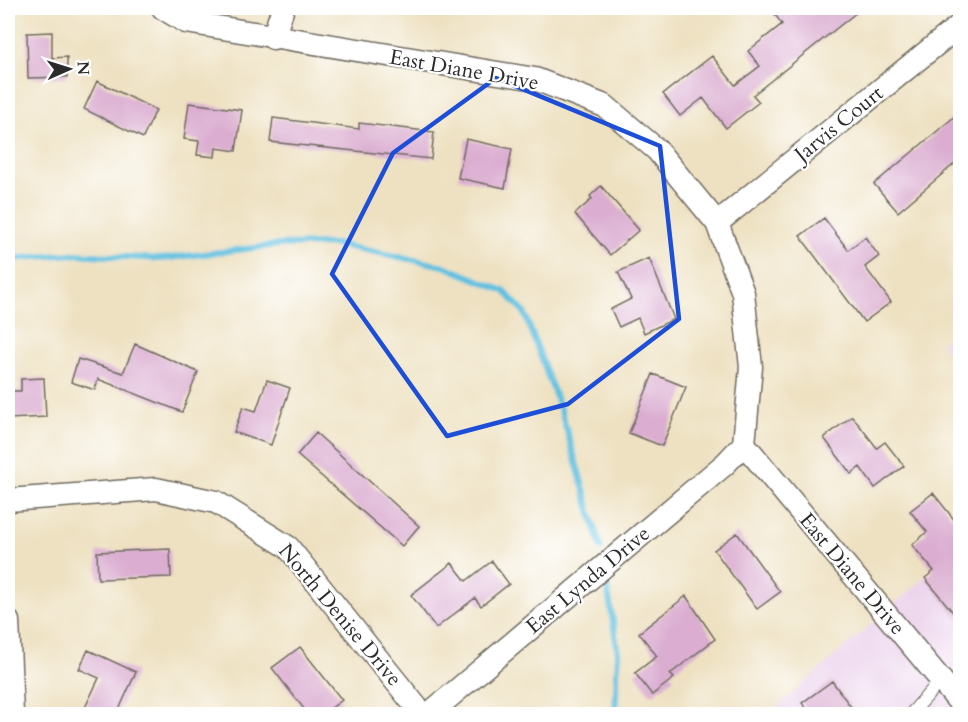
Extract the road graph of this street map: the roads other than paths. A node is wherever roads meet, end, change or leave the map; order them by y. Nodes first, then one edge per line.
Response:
1 (163, 8) edge
2 (283, 8) edge
3 (960, 25) edge
4 (273, 38) junction
5 (717, 223) junction
6 (744, 444) junction
7 (8, 500) edge
8 (8, 621) edge
9 (941, 681) junction
10 (960, 703) edge
11 (12, 714) edge
12 (422, 714) edge
13 (429, 714) edge
14 (911, 714) edge

1 - 4 street, East Diane Drive
2 - 4 street
3 - 5 street, Jarvis Court
4 - 5 street, East Diane Drive
5 - 6 street
6 - 9 street, East Diane Drive
6 - 13 street, East Lynda Drive
7 - 12 street, North Denise Drive
8 - 11 street
9 - 10 street, East Diane Drive
9 - 14 lane

